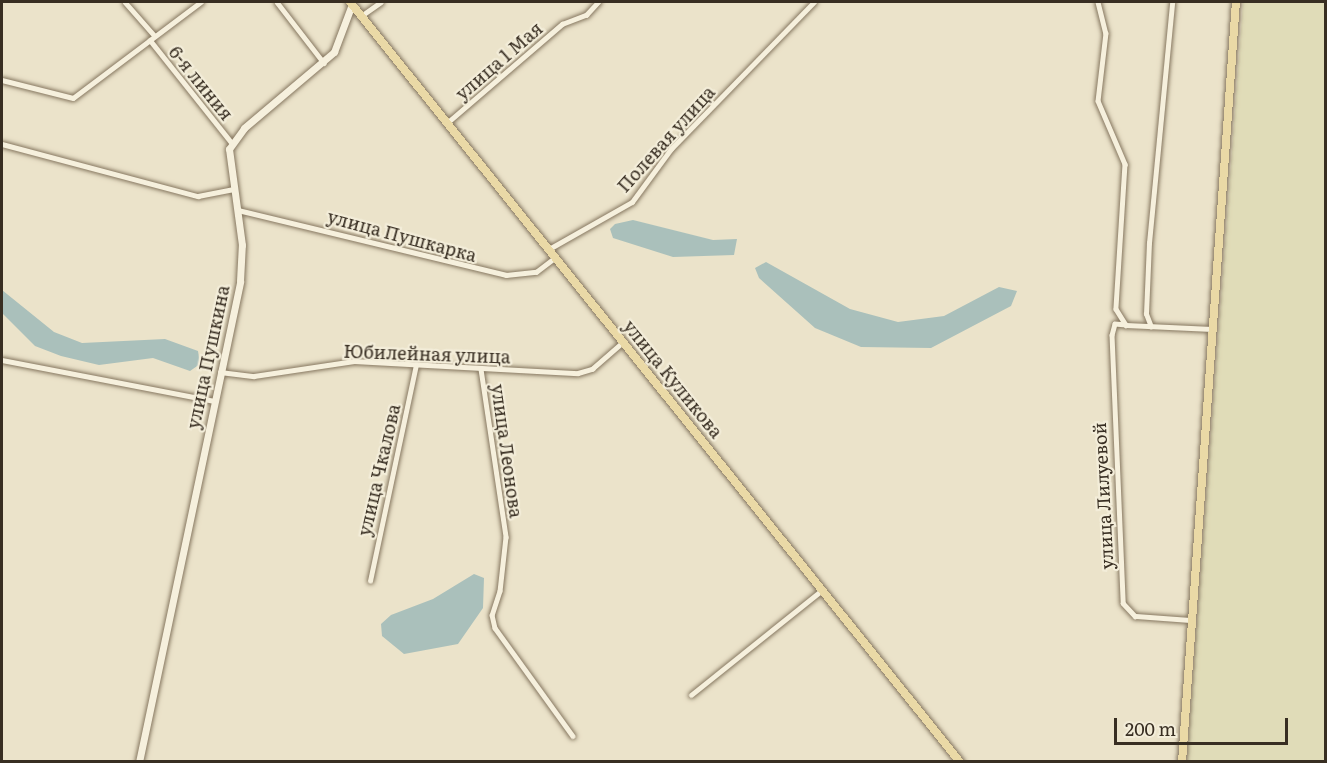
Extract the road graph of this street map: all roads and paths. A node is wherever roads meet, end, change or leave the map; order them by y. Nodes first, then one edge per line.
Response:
1 (125, 2) edge
2 (201, 2) edge
3 (277, 2) edge
4 (381, 2) edge
5 (598, 2) edge
6 (814, 2) edge
7 (1098, 2) edge
8 (1172, 2) edge
9 (1236, 2) edge
10 (351, 3) edge
11 (362, 16) junction
12 (155, 36) junction
13 (150, 40) junction
14 (324, 63) junction
15 (2, 80) edge
16 (446, 124) junction
17 (232, 143) junction
18 (2, 144) edge
19 (233, 189) junction
20 (238, 210) junction
21 (549, 249) junction
22 (556, 257) junction
23 (1126, 325) junction
24 (1151, 327) junction
25 (1212, 329) junction
26 (623, 342) junction
27 (2, 360) edge
28 (416, 365) junction
29 (481, 369) junction
30 (220, 372) junction
31 (214, 401) junction
32 (370, 582) dead end
33 (822, 590) junction
34 (1191, 620) junction
35 (691, 695) dead end
36 (573, 736) dead end
37 (139, 762) edge
38 (960, 762) edge
39 (1182, 762) edge

1 - 12 street, 6-я линия
2 - 12 street
3 - 14 street
4 - 11 street
5 - 16 street, улица 1 Мая
6 - 21 street, Полевая улица
7 - 23 street
8 - 24 street
9 - 25 main road
10 - 11 main road, улица Куликова
10 - 14 street
11 - 16 main road, улица Куликова
12 - 13 street
13 - 15 street
13 - 17 street, 6-я линия
14 - 17 street
16 - 21 main road, улица Куликова
17 - 19 street, улица Пушкина
18 - 19 street
19 - 20 street, улица Пушкина
20 - 22 street, улица Пушкарка
20 - 30 street, улица Пушкина
21 - 22 main road, улица Куликова
22 - 26 main road, улица Куликова
23 - 24 street
23 - 34 street, улица Лилуевой
24 - 25 street
25 - 34 main road
26 - 29 street, Юбилейная улица
26 - 33 main road, улица Куликова
27 - 31 street
28 - 29 street, Юбилейная улица
28 - 30 street, Юбилейная улица
28 - 32 street, улица Чкалова
29 - 36 street, улица Леонова
30 - 31 street, улица Пушкина
31 - 37 street, улица Пушкина
33 - 35 street
33 - 38 main road, улица Куликова
34 - 39 main road

